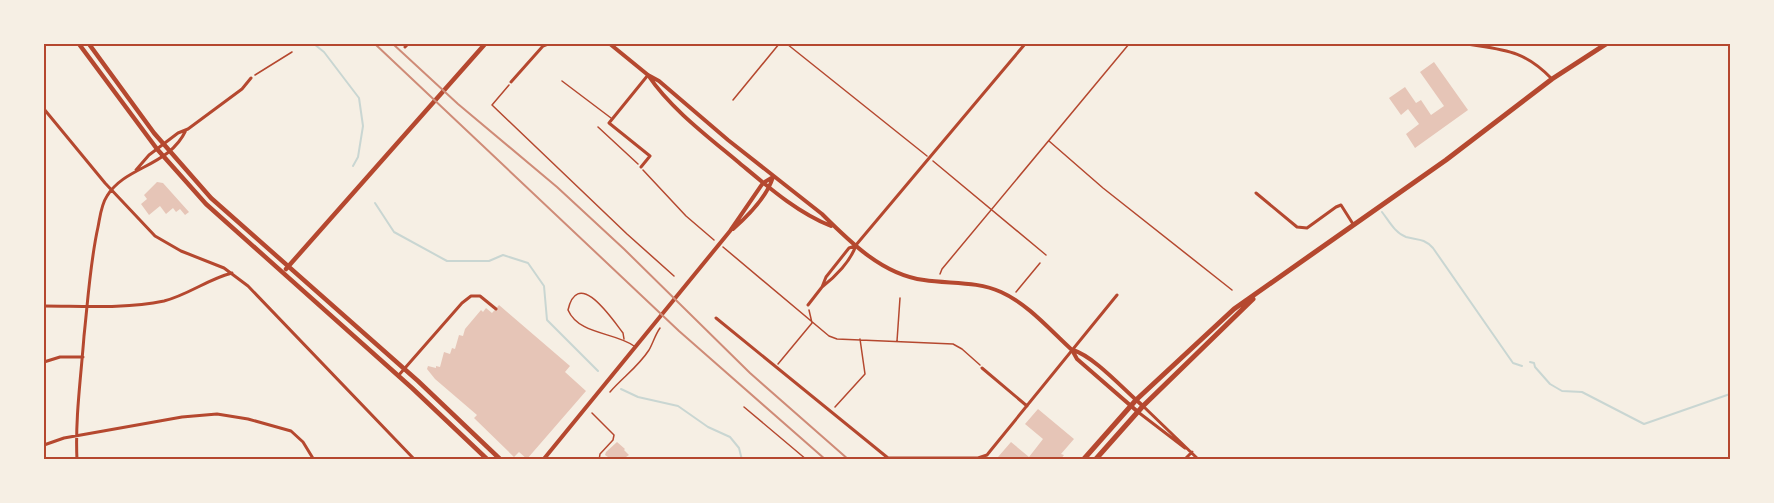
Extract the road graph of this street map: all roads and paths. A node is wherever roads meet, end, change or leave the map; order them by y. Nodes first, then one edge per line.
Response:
1 (79, 44) edge
2 (89, 44) edge
3 (485, 44) edge
4 (548, 44) edge
5 (610, 44) edge
6 (779, 44) edge
7 (787, 44) edge
8 (1025, 44) edge
9 (1129, 44) edge
10 (1467, 44) edge
11 (1602, 45) edge
12 (292, 52) dead end
13 (648, 75) junction
14 (251, 78) joint
15 (1552, 79) junction
16 (561, 81) dead end
17 (511, 82) joint
18 (733, 100) dead end
19 (44, 109) edge
20 (612, 118) junction
21 (598, 127) dead end
22 (186, 130) junction
23 (1048, 141) junction
24 (164, 144) junction
25 (157, 149) junction
26 (170, 151) junction
27 (164, 156) junction
28 (930, 158) junction
29 (641, 167) junction
30 (135, 172) junction
31 (774, 177) junction
32 (763, 183) junction
33 (770, 188) junction
34 (112, 189) junction
35 (1256, 193) dead end
36 (991, 210) junction
37 (1353, 224) junction
38 (833, 226) junction
39 (730, 231) junction
40 (709, 236) dead end
41 (856, 245) junction
42 (730, 254) dead end
43 (1046, 255) dead end
44 (1040, 263) dead end
45 (288, 268) junction
46 (232, 273) junction
47 (282, 273) junction
48 (940, 274) dead end
49 (674, 276) dead end
50 (1232, 290) dead end
51 (1261, 291) junction
52 (1016, 292) dead end
53 (1118, 295) dead end
54 (900, 298) dead end
55 (808, 304) joint
56 (44, 306) edge
57 (87, 308) junction
58 (496, 309) dead end
59 (716, 318) dead end
60 (812, 323) junction
61 (660, 328) dead end
62 (624, 339) junction
63 (860, 339) junction
64 (897, 342) junction
65 (635, 347) junction
66 (1072, 350) junction
67 (83, 357) junction
68 (44, 362) edge
69 (776, 367) junction
70 (982, 368) joint
71 (404, 369) junction
72 (398, 376) junction
73 (610, 392) dead end
74 (1136, 400) junction
75 (1028, 406) junction
76 (1130, 406) junction
77 (1143, 406) junction
78 (744, 407) dead end
79 (1138, 412) junction
80 (592, 413) dead end
81 (831, 413) junction
82 (76, 437) junction
83 (44, 445) edge
84 (1191, 452) junction
85 (77, 459) edge
86 (314, 459) edge
87 (415, 459) edge
88 (488, 459) edge
89 (501, 459) edge
90 (543, 459) edge
91 (599, 459) edge
92 (807, 459) edge
93 (1083, 459) edge
94 (1095, 459) edge
95 (1184, 459) edge
96 (1199, 459) edge

1 - 25 main road
2 - 24 main road
3 - 45 main road
4 - 17 street
5 - 13 street
6 - 18 path
7 - 28 path
8 - 28 street
9 - 23 path
10 - 15 street
11 - 15 main road
12 - 14 path
13 - 20 street
13 - 31 street
13 - 32 street
14 - 22 street
15 - 37 main road
16 - 20 lane
17 - 49 path
19 - 34 street
20 - 29 street
21 - 29 path
22 - 24 street
22 - 26 street
23 - 36 path
23 - 50 path
24 - 25 street
24 - 26 main road
25 - 27 main road
25 - 30 street
26 - 27 street
26 - 45 main road
27 - 30 street
27 - 47 main road
28 - 36 path
28 - 41 street
29 - 40 path
30 - 34 street
31 - 32 street
31 - 33 street
31 - 38 street
32 - 33 street
32 - 39 street
33 - 38 street
33 - 39 street
34 - 46 street
34 - 57 street
35 - 37 street
36 - 43 path
36 - 48 path
37 - 51 main road
38 - 41 street
39 - 65 street
41 - 55 street
41 - 66 street
42 - 60 path
44 - 52 path
45 - 47 main road
45 - 71 main road
46 - 57 street
46 - 87 street
47 - 72 main road
51 - 74 main road
51 - 77 main road
53 - 66 street
54 - 64 path
55 - 60 path
56 - 57 street
57 - 67 street
58 - 71 street
59 - 69 street
60 - 63 path
60 - 69 path
61 - 73 path
62 - 62 lane
62 - 65 lane
63 - 64 path
63 - 81 path
64 - 70 path
65 - 90 street
66 - 74 street
66 - 75 street
66 - 76 street
67 - 68 street
67 - 82 street
69 - 81 street
70 - 75 street
71 - 72 street
71 - 89 main road
72 - 88 main road
74 - 76 main road
74 - 77 street
75 - 81 street
76 - 79 street
76 - 93 main road
77 - 79 main road
77 - 84 street
78 - 92 path
79 - 84 street
79 - 94 main road
80 - 91 path
82 - 83 street
82 - 85 street
82 - 86 street
84 - 95 street
84 - 96 street

